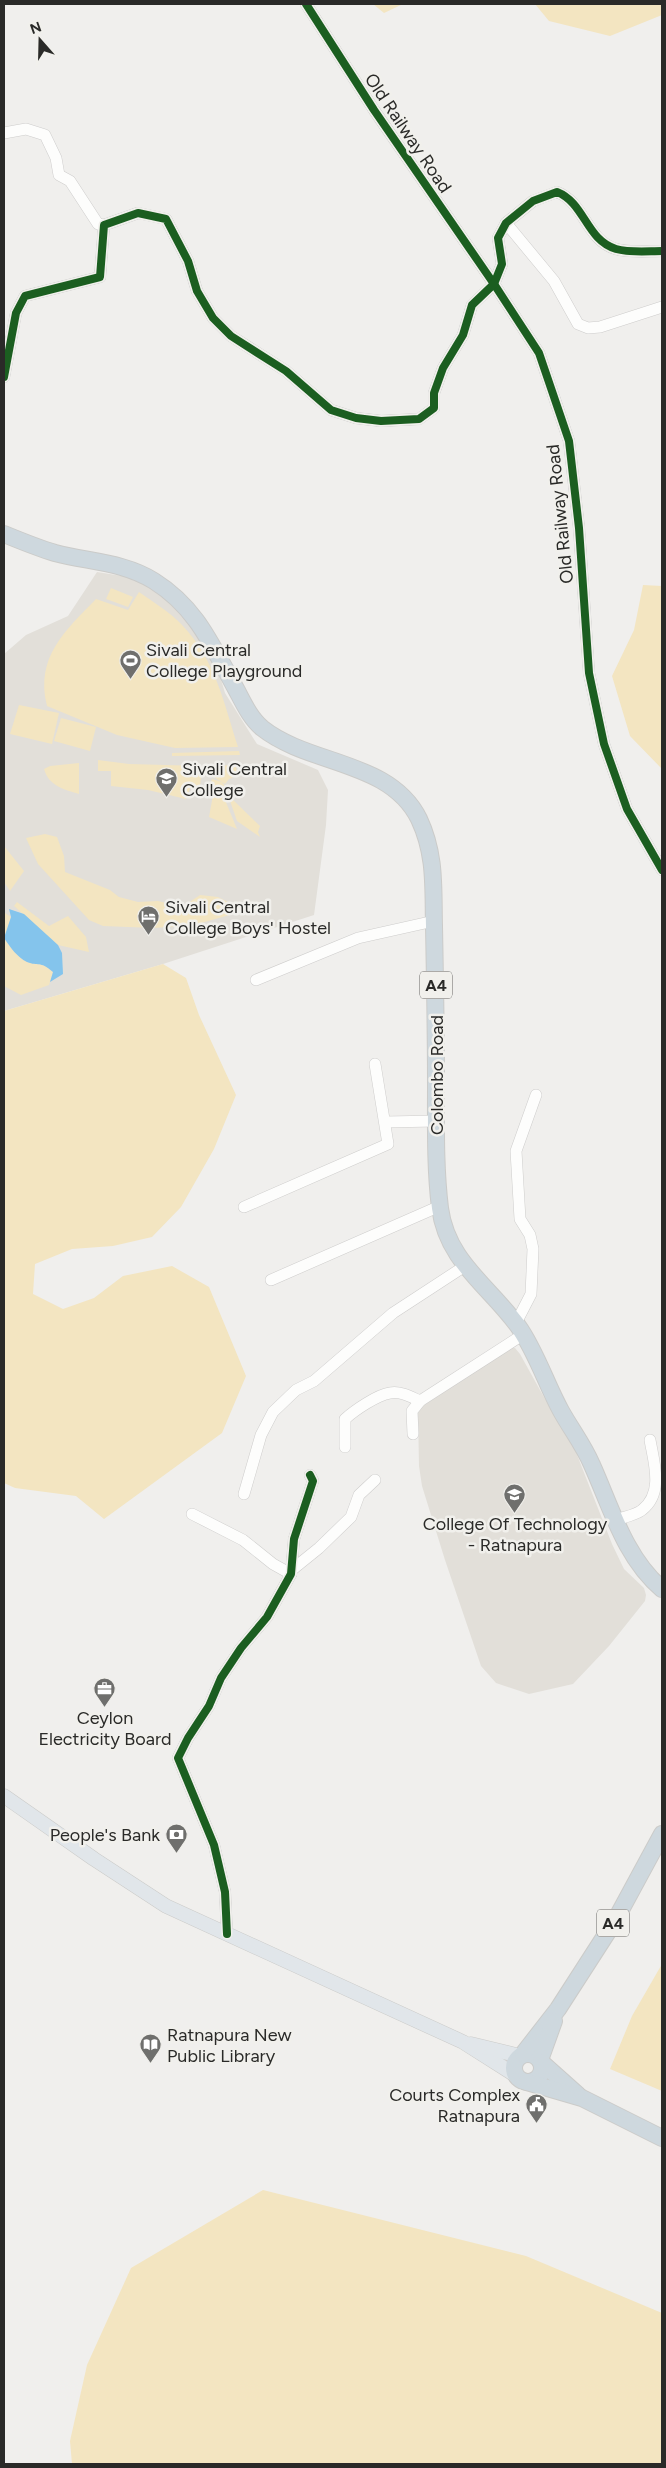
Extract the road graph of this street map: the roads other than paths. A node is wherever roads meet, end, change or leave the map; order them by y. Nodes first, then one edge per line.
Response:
1 (306, 4) edge
2 (4, 133) edge
3 (506, 223) junction
4 (104, 225) junction
5 (662, 252) edge
6 (494, 284) junction
7 (662, 308) edge
8 (4, 377) edge
9 (4, 522) edge
10 (4, 534) edge
11 (31, 544) junction
12 (662, 870) edge
13 (434, 922) junction
14 (256, 980) dead end
15 (375, 1064) dead end
16 (536, 1095) dead end
17 (436, 1121) junction
18 (386, 1122) junction
19 (440, 1206) junction
20 (244, 1208) dead end
21 (465, 1266) junction
22 (272, 1280) dead end
23 (520, 1329) junction
24 (420, 1401) junction
25 (413, 1434) dead end
26 (650, 1440) dead end
27 (345, 1447) dead end
28 (310, 1475) dead end
29 (375, 1480) dead end
30 (244, 1494) dead end
31 (192, 1514) dead end
32 (616, 1520) junction
33 (292, 1571) junction
34 (662, 1589) edge
35 (4, 1796) edge
36 (662, 1834) edge
37 (226, 1934) junction
38 (558, 2009) junction
39 (463, 2042) junction
40 (521, 2055) junction
41 (541, 2061) junction
42 (521, 2079) junction
43 (582, 2098) junction
44 (662, 2138) edge

1 - 6 street, Old Railway Road
2 - 4 street
3 - 5 street
3 - 6 street
3 - 7 street
4 - 6 street
4 - 8 street
6 - 12 street, Old Railway Road
9 - 11 highway, Colombo Road / A4
10 - 11 highway, Colombo Road / A4
11 - 13 highway, Colombo Road / A4
13 - 14 street
13 - 17 highway, Colombo Road / A4
15 - 18 street
16 - 23 street
17 - 18 street
17 - 19 highway, Colombo Road / A4
18 - 20 street
19 - 21 highway, Colombo Road / A4
19 - 22 street
21 - 23 highway, Colombo Road / A4
21 - 30 street
23 - 24 street
23 - 32 highway, Colombo Road / A4
24 - 25 street
24 - 27 street
26 - 32 street
28 - 33 street
29 - 33 street
31 - 33 street
32 - 34 highway, Colombo Road / A4
33 - 37 street
35 - 37 main road
36 - 38 highway, A4
37 - 39 main road
38 - 40 highway, A4
38 - 41 highway, A4
39 - 40 main road
39 - 42 main road
40 - 41 highway
40 - 42 highway
41 - 42 highway
41 - 43 highway
42 - 43 highway
43 - 44 highway

